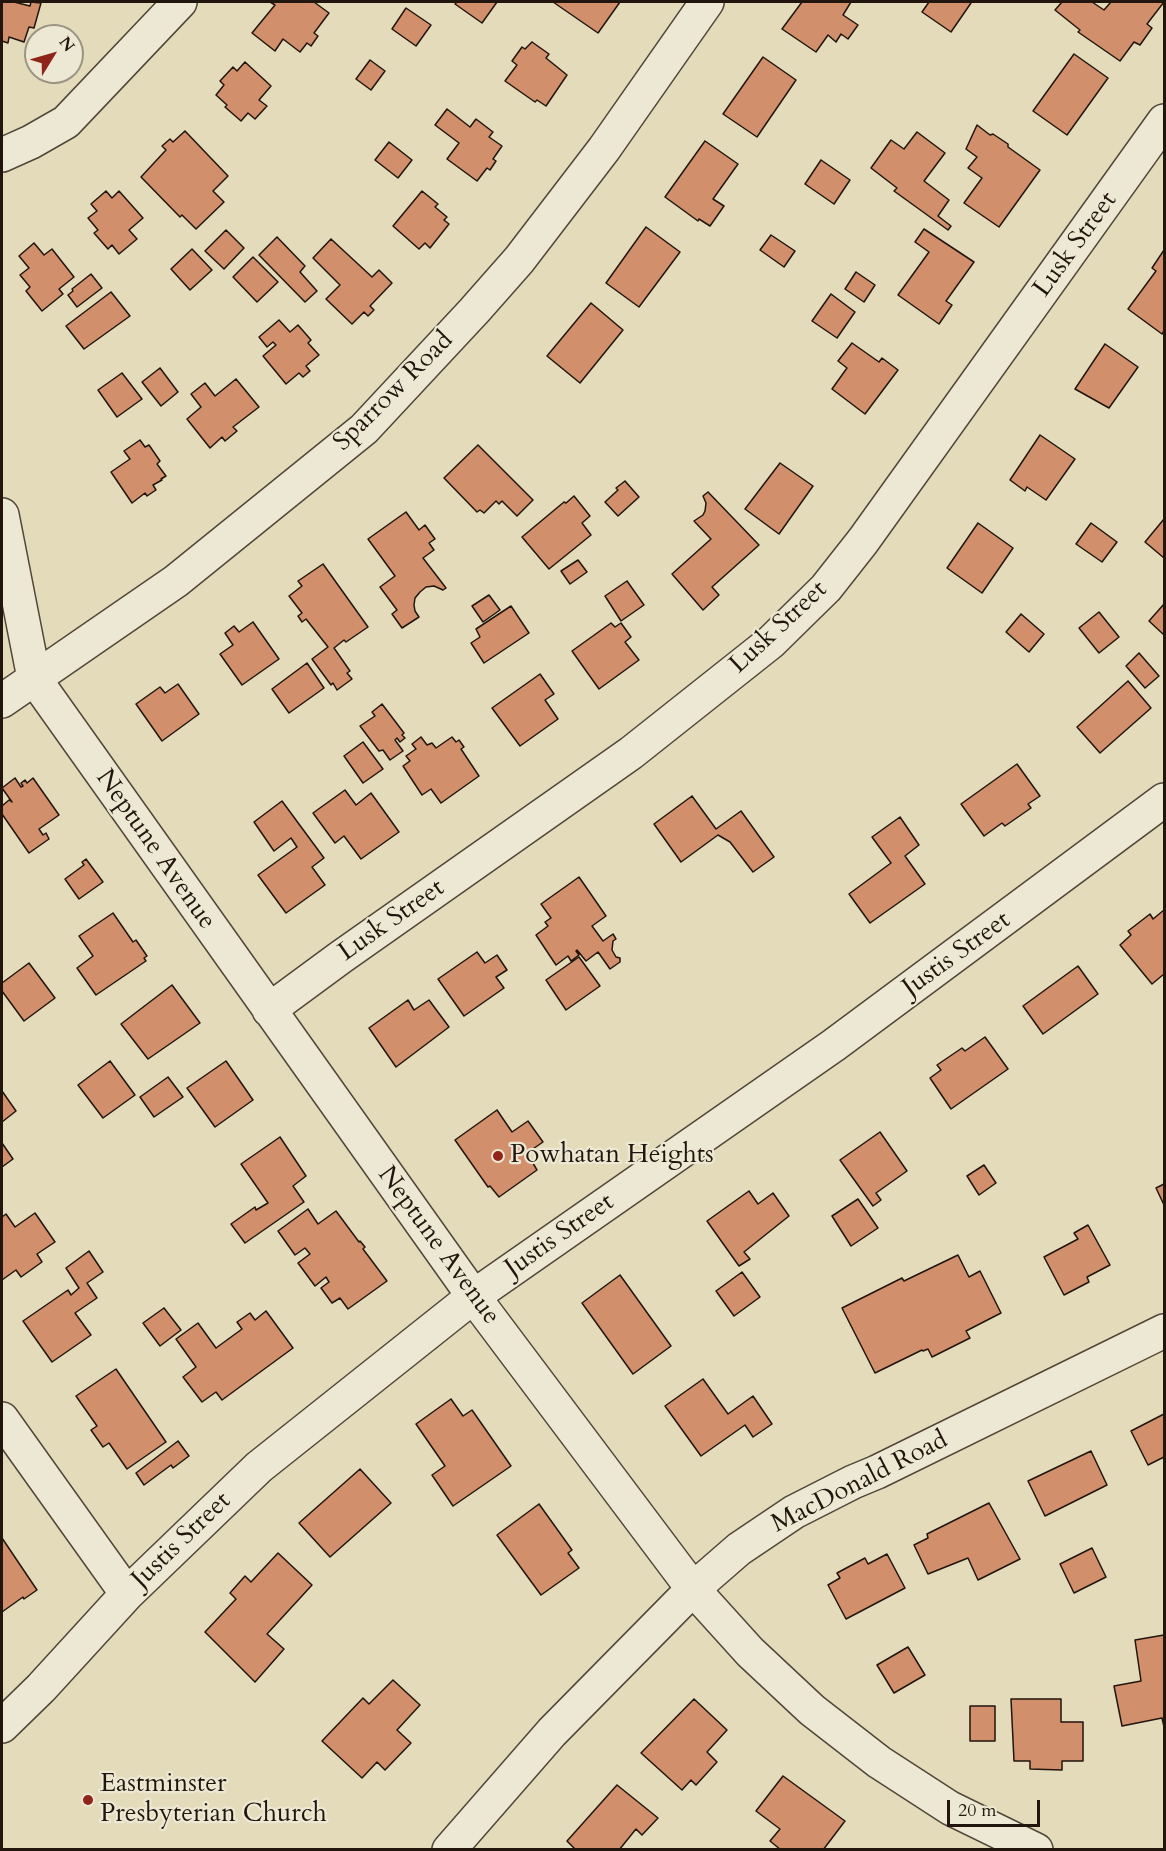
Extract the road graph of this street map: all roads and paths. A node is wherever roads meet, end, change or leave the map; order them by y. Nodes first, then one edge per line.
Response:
1 (180, 2) edge
2 (707, 2) edge
3 (1164, 121) edge
4 (2, 154) edge
5 (2, 515) edge
6 (34, 678) junction
7 (2, 701) edge
8 (1164, 800) edge
9 (269, 1010) junction
10 (474, 1296) junction
11 (1164, 1331) edge
12 (2, 1419) edge
13 (693, 1588) junction
14 (127, 1594) junction
15 (2, 1726) edge
16 (449, 1850) edge
17 (1036, 1850) edge

1 - 4 street
2 - 6 street, Sparrow Road
3 - 9 street, Lusk Street
5 - 6 street, Neptune Avenue
6 - 7 street, Sparrow Road
6 - 9 street, Neptune Avenue
8 - 10 street, Justis Street
9 - 10 street, Neptune Avenue
10 - 13 street, Neptune Avenue
10 - 14 street, Justis Street
11 - 13 street, MacDonald Road
12 - 14 street
13 - 16 street, MacDonald Road
13 - 17 street, Neptune Avenue
14 - 15 street, Justis Street

